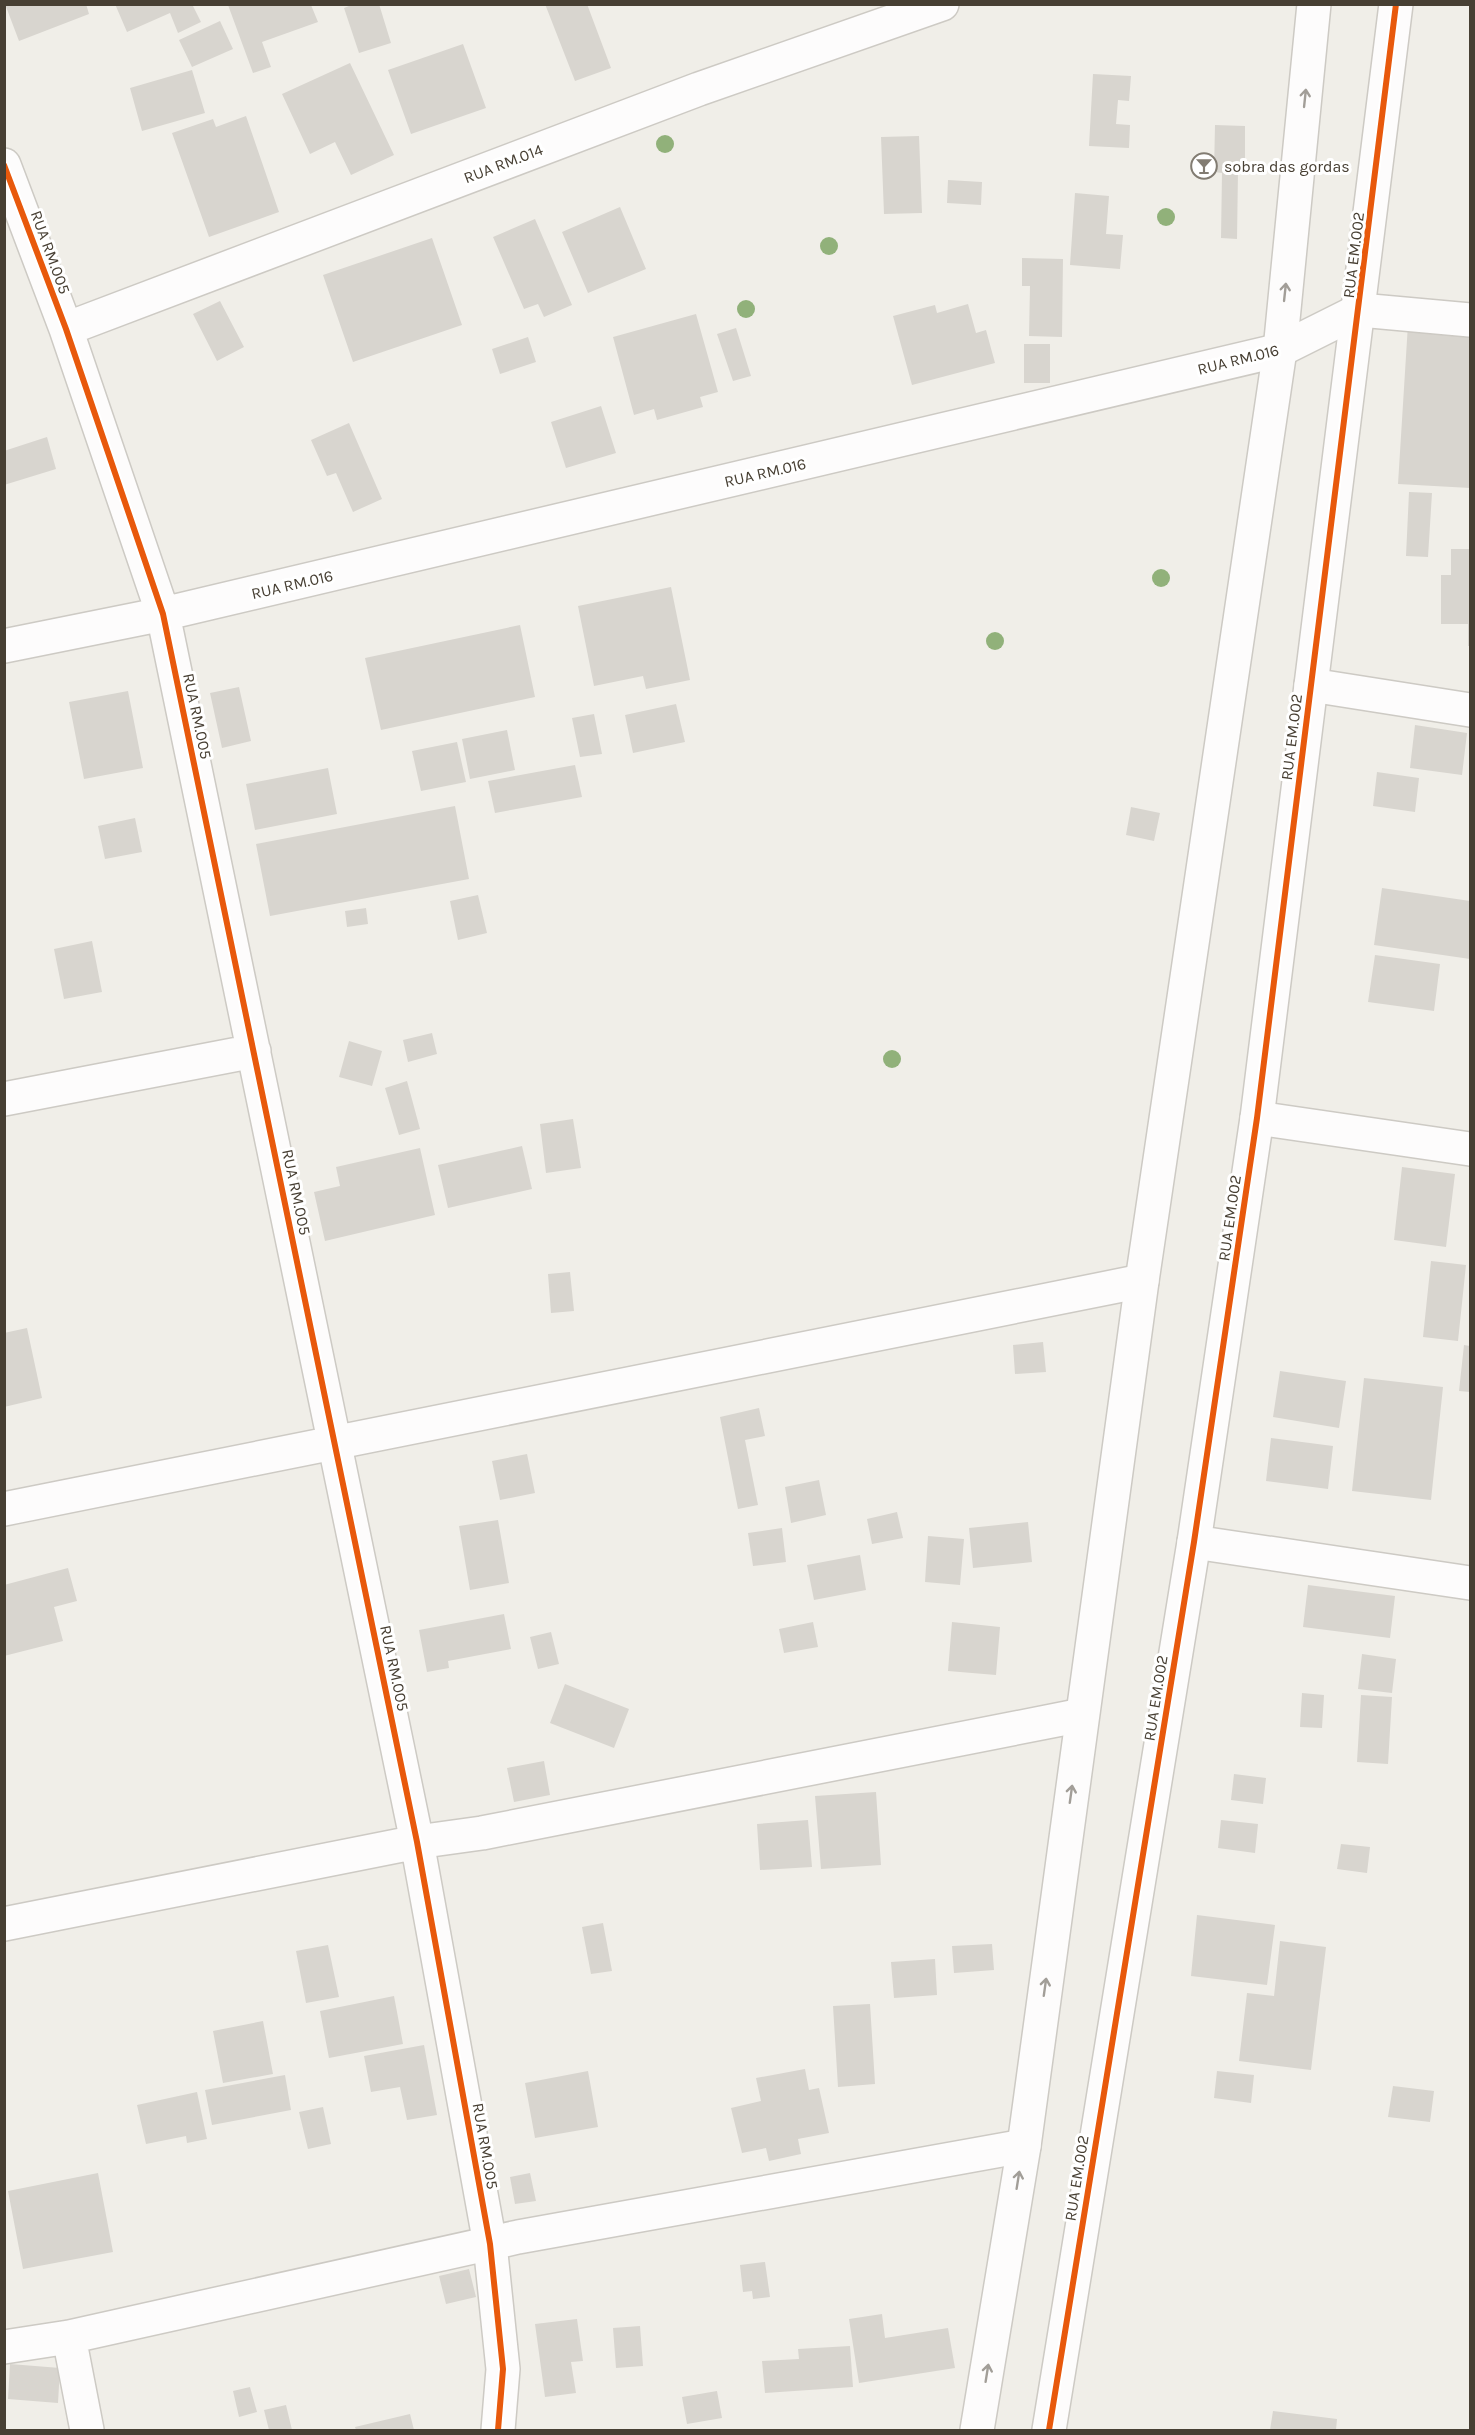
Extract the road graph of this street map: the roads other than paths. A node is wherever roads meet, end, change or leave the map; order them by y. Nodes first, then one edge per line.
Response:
1 (942, 4) edge
2 (1314, 4) edge
3 (1396, 4) edge
4 (879, 14) edge
5 (4, 165) edge
6 (1360, 310) junction
7 (1470, 320) edge
8 (66, 329) junction
9 (1280, 350) junction
10 (163, 614) junction
11 (4, 646) edge
12 (1311, 685) junction
13 (1470, 710) edge
14 (254, 1050) junction
15 (4, 1099) edge
16 (1257, 1118) junction
17 (1470, 1149) edge
18 (1142, 1281) junction
19 (335, 1443) junction
20 (4, 1509) edge
21 (1194, 1542) junction
22 (1470, 1583) edge
23 (1082, 1715) junction
24 (417, 1842) junction
25 (4, 1924) edge
26 (1024, 2146) junction
27 (490, 2244) junction
28 (69, 2337) junction
29 (4, 2347) edge
30 (87, 2430) edge
31 (498, 2430) edge
32 (977, 2430) edge
33 (1049, 2430) edge

1 - 4 street, RUA RM.014
9 -> 2 street
3 - 6 street, RUA EM.002
4 - 8 street, RUA RM.014
5 - 8 street, RUA RM.005
6 - 7 street
6 - 9 street, RUA RM.016
6 - 12 street, RUA EM.002
8 - 10 street, RUA RM.005
9 - 10 street, RUA RM.016
9 - 18 street
10 - 11 street, RUA RM.016
10 - 14 street, RUA RM.005
12 - 13 street
12 - 16 street, RUA EM.002
14 - 15 street
14 - 19 street, RUA RM.005
16 - 17 street
16 - 21 street, RUA EM.002
18 - 19 street
18 - 23 street
19 - 20 street
19 - 24 street, RUA RM.005
21 - 22 street
21 - 33 street, RUA EM.002
23 - 24 street
26 -> 23 street
24 - 25 street
24 - 27 street, RUA RM.005
26 - 27 street
32 -> 26 street
27 - 28 street
27 - 31 street, RUA RM.005
28 - 29 street
28 - 30 street

